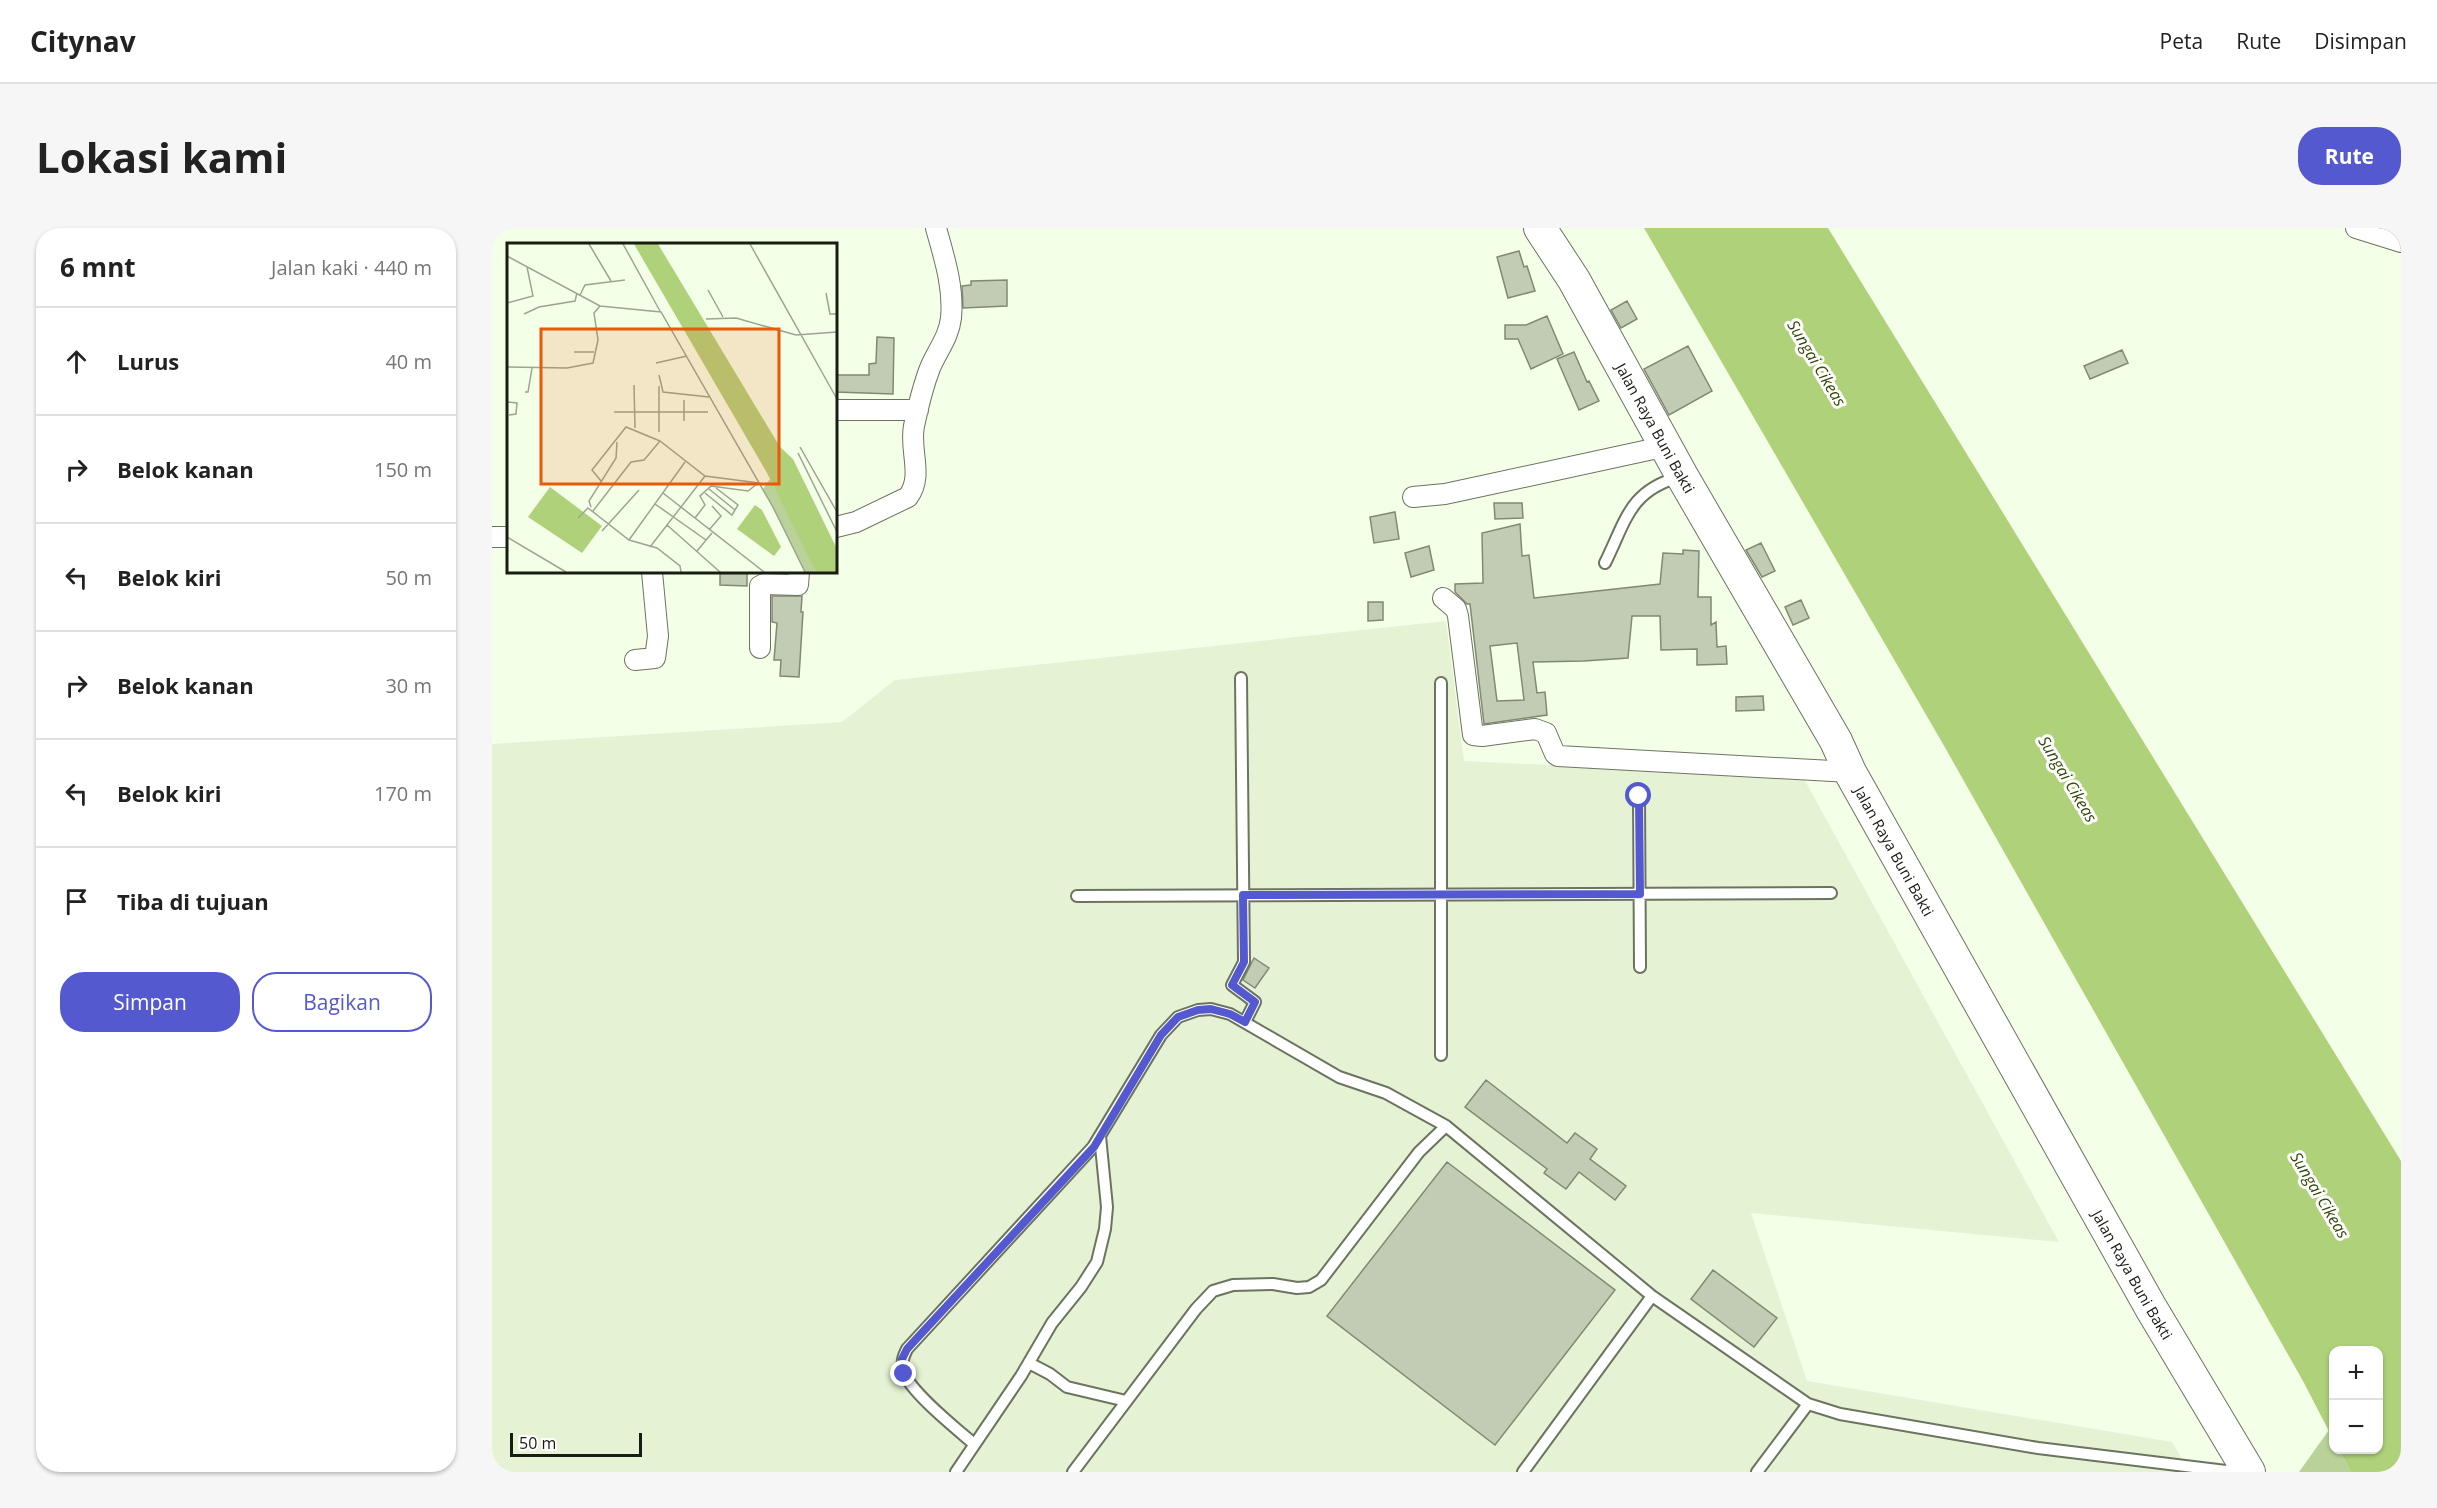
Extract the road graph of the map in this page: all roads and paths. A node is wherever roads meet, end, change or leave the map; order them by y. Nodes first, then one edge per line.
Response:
1 (936, 228) edge
2 (1540, 228) edge
3 (2356, 228) edge
4 (2401, 242) edge
5 (837, 410) edge
6 (918, 410) junction
7 (1667, 446) junction
8 (1682, 476) junction
9 (1413, 497) dead end
10 (837, 527) edge
11 (1605, 563) dead end
12 (652, 573) edge
13 (799, 573) edge
14 (1443, 598) dead end
15 (760, 648) dead end
16 (635, 660) dead end
17 (1241, 678) dead end
18 (1441, 683) dead end
19 (1850, 771) junction
20 (1639, 796) dead end
21 (1831, 893) dead end
22 (1441, 894) junction
23 (1640, 894) junction
24 (1243, 895) junction
25 (1077, 896) dead end
26 (1640, 967) dead end
27 (1245, 1022) junction
28 (1441, 1055) dead end
29 (1446, 1126) junction
30 (1101, 1136) junction
31 (1652, 1296) junction
32 (1029, 1363) junction
33 (1126, 1401) junction
34 (1808, 1404) junction
35 (974, 1444) junction
36 (2236, 1469) edge
37 (956, 1472) edge
38 (1073, 1472) edge
39 (1523, 1472) edge
40 (1756, 1472) edge

1 - 6 street
2 - 7 main road, Jalan Raya Buni Bakti
3 - 4 street
5 - 6 street
6 - 10 street
7 - 8 main road, Jalan Raya Buni Bakti
7 - 9 street
8 - 11 lane
8 - 19 main road, Jalan Raya Buni Bakti
12 - 16 street
13 - 15 street
14 - 19 street
17 - 24 lane
18 - 22 lane
19 - 36 main road, Jalan Raya Buni Bakti
20 - 23 lane
21 - 23 lane
22 - 23 lane
22 - 24 lane
22 - 28 lane
23 - 26 lane
24 - 25 lane
24 - 27 lane
27 - 29 lane
27 - 30 lane
29 - 31 lane
29 - 33 lane
30 - 32 lane
30 - 35 lane
31 - 34 lane
31 - 39 lane
32 - 33 lane
32 - 35 lane
33 - 38 lane
34 - 36 lane
34 - 40 lane
35 - 37 lane

